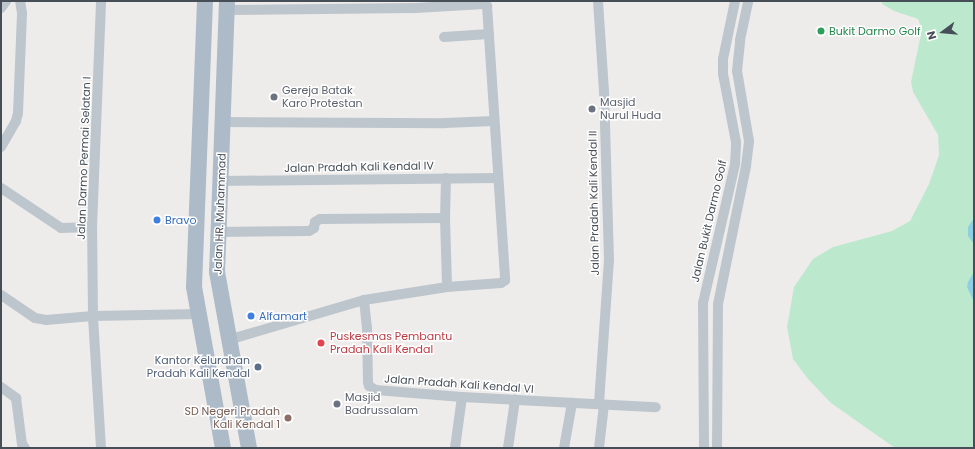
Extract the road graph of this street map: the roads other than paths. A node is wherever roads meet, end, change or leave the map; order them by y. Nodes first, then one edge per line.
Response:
1 (6, 1) edge
2 (20, 1) edge
3 (101, 1) edge
4 (205, 1) edge
5 (598, 1) edge
6 (735, 1) edge
7 (748, 1) edge
8 (435, 4) edge
9 (227, 6) edge
10 (1, 8) edge
11 (489, 34) junction
12 (444, 37) dead end
13 (494, 121) junction
14 (222, 122) junction
15 (1, 147) edge
16 (446, 178) junction
17 (498, 178) junction
18 (220, 180) junction
19 (1, 188) edge
20 (445, 218) junction
21 (92, 227) junction
22 (218, 232) junction
23 (447, 287) junction
24 (1, 295) edge
25 (364, 300) junction
26 (198, 314) junction
27 (93, 316) junction
28 (228, 340) junction
29 (1, 387) edge
30 (238, 387) junction
31 (212, 391) junction
32 (462, 397) junction
33 (515, 400) junction
34 (572, 403) junction
35 (602, 405) junction
36 (656, 407) dead end
37 (25, 448) edge
38 (101, 448) edge
39 (223, 448) edge
40 (249, 448) edge
41 (455, 448) edge
42 (508, 448) edge
43 (564, 448) edge
44 (599, 448) edge
45 (704, 448) edge
46 (717, 448) edge

1 - 10 street
2 - 15 street
3 - 21 street, Jalan Darmo Permai Selatan I
4 - 26 main road, Jalan HR. Muhammad
5 - 35 street, Jalan Pradah Kali Kendal II
6 - 45 street, Jalan Bukit Darmo Golf
7 - 46 street
8 - 9 street
8 - 11 street
9 - 14 main road, Jalan HR. Muhammad
11 - 12 street
11 - 13 street
13 - 14 street
13 - 17 street
14 - 18 main road, Jalan HR. Muhammad
16 - 17 street, Jalan Pradah Kali Kendal IV
16 - 18 street, Jalan Pradah Kali Kendal IV
16 - 20 street
17 - 23 street
18 - 22 main road, Jalan HR. Muhammad
19 - 21 street
20 - 22 street
20 - 23 street
21 - 27 street, Jalan Darmo Permai Selatan I
22 - 28 main road, Jalan HR. Muhammad
23 - 25 street
24 - 27 street
25 - 28 street
25 - 32 street, Jalan Pradah Kali Kendal VI
26 - 27 street
26 - 31 main road, Jalan HR. Muhammad
27 - 38 street, Jalan Darmo Permai Selatan I
28 - 30 main road, Jalan HR. Muhammad
29 - 37 street
30 - 31 main road
30 - 40 main road, Jalan HR. Muhammad
31 - 39 main road, Jalan HR. Muhammad
32 - 33 street, Jalan Pradah Kali Kendal VI
32 - 41 street
33 - 34 street, Jalan Pradah Kali Kendal VI
33 - 42 street
34 - 35 street, Jalan Pradah Kali Kendal VI
34 - 43 street
35 - 36 street, Jalan Pradah Kali Kendal VI
35 - 44 street, Jalan Pradah Kali Kendal II

